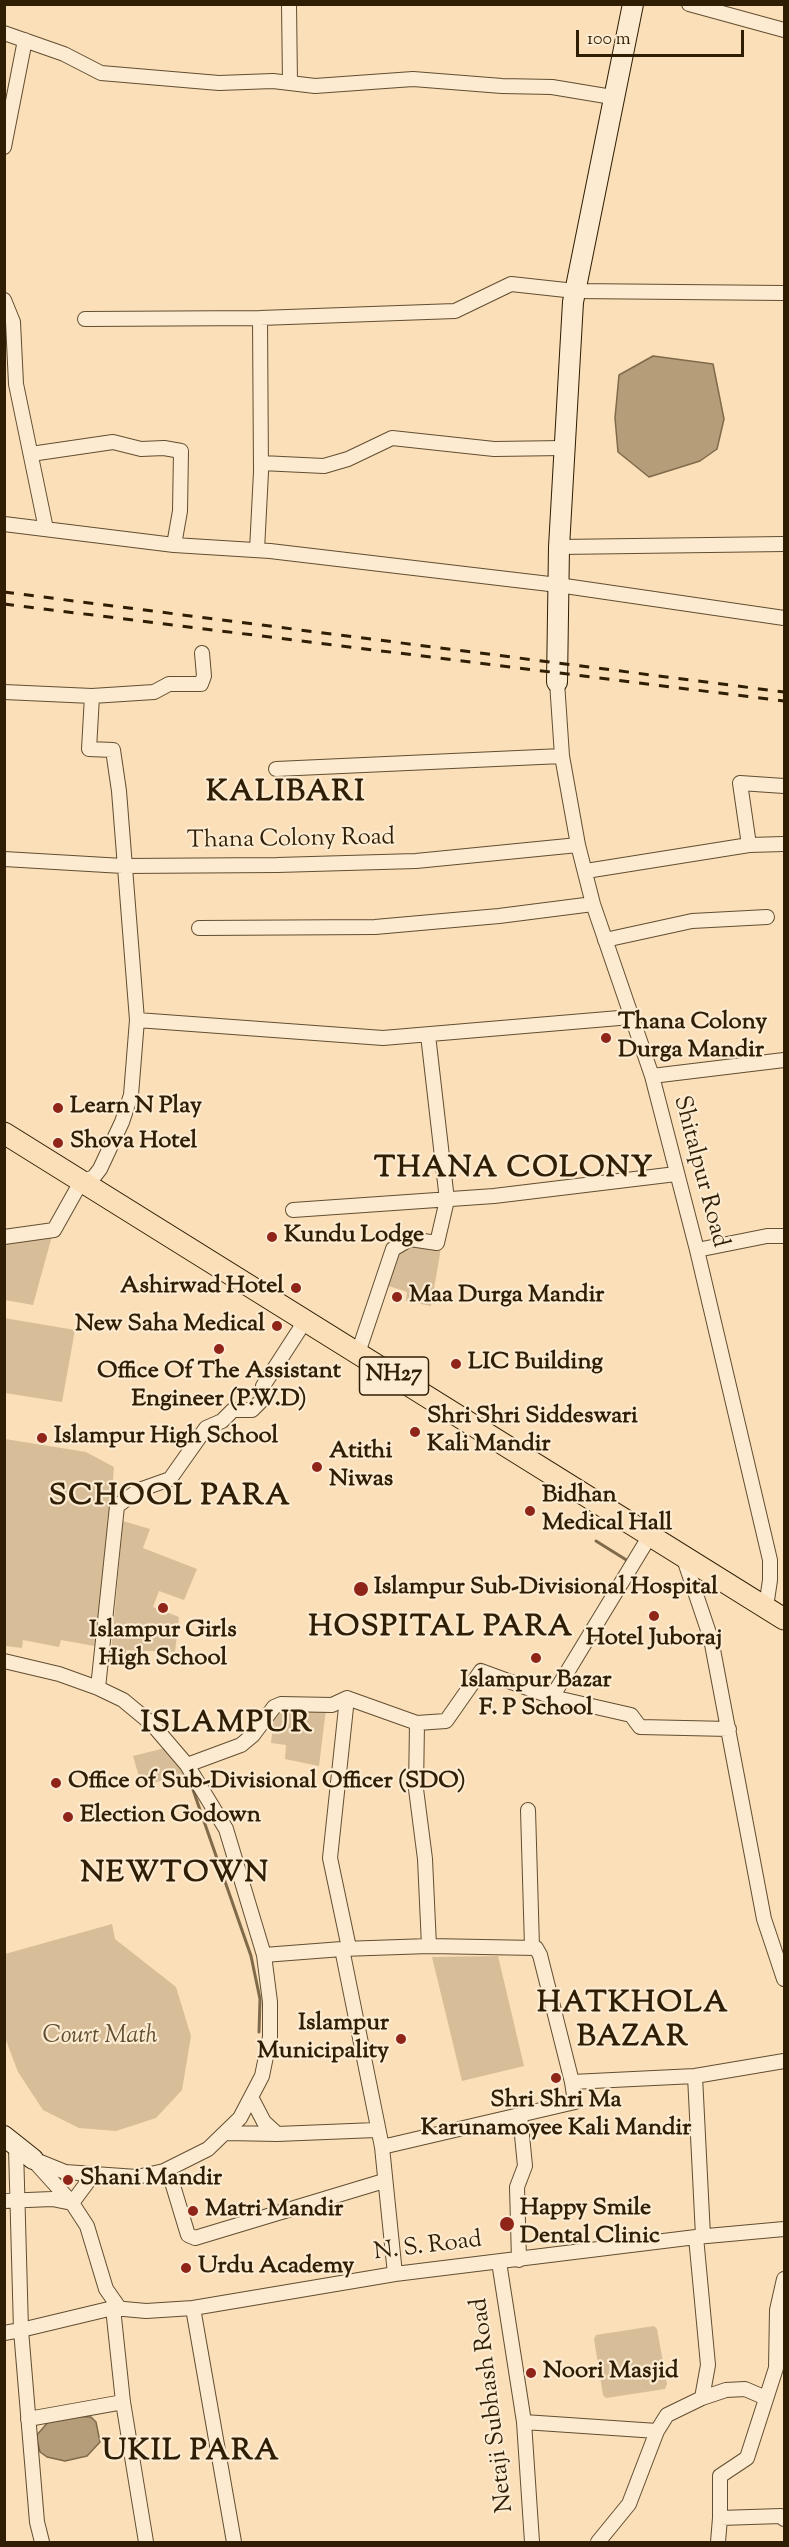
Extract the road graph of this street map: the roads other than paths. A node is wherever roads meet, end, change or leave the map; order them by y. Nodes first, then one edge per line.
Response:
1 (289, 4) edge
2 (633, 4) edge
3 (689, 4) edge
4 (784, 30) edge
5 (4, 33) edge
6 (25, 40) junction
7 (290, 83) junction
8 (612, 97) junction
9 (4, 147) edge
10 (575, 291) junction
11 (784, 293) edge
12 (4, 300) edge
13 (260, 318) junction
14 (85, 319) dead end
15 (10, 355) edge
16 (563, 448) junction
17 (31, 454) junction
18 (261, 463) junction
19 (4, 524) edge
20 (46, 529) junction
21 (784, 544) edge
22 (174, 545) junction
23 (559, 547) junction
24 (257, 550) junction
25 (558, 585) junction
26 (784, 618) edge
27 (202, 653) dead end
28 (557, 682) joint
29 (4, 692) edge
30 (92, 696) junction
31 (561, 756) junction
32 (276, 769) dead end
33 (784, 786) edge
34 (784, 844) edge
35 (578, 845) junction
36 (749, 845) junction
37 (4, 859) edge
38 (123, 866) junction
39 (586, 871) junction
40 (593, 904) junction
41 (767, 917) dead end
42 (199, 928) dead end
43 (605, 940) junction
44 (631, 1017) junction
45 (137, 1020) junction
46 (428, 1035) junction
47 (784, 1060) edge
48 (652, 1076) junction
49 (4, 1133) edge
50 (676, 1174) junction
51 (82, 1180) junction
52 (447, 1200) junction
53 (293, 1210) dead end
54 (784, 1236) edge
55 (4, 1237) edge
56 (698, 1250) junction
57 (305, 1321) junction
58 (357, 1353) junction
59 (651, 1534) junction
60 (683, 1554) junction
61 (766, 1607) junction
62 (784, 1619) edge
63 (4, 1661) edge
64 (98, 1688) junction
65 (552, 1696) junction
66 (347, 1698) junction
67 (417, 1723) junction
68 (729, 1730) junction
69 (187, 1765) junction
70 (528, 1810) dead end
71 (429, 1946) junction
72 (532, 1947) junction
73 (346, 1948) junction
74 (264, 1955) junction
75 (784, 1979) edge
76 (784, 2061) edge
77 (695, 2076) junction
78 (572, 2082) junction
79 (252, 2099) junction
80 (520, 2115) junction
81 (376, 2130) junction
82 (227, 2133) junction
83 (277, 2134) junction
84 (382, 2146) junction
85 (18, 2148) edge
86 (168, 2169) junction
87 (92, 2176) junction
88 (384, 2181) junction
89 (4, 2201) edge
90 (19, 2201) junction
91 (72, 2203) junction
92 (784, 2229) edge
93 (700, 2236) junction
94 (519, 2260) junction
95 (499, 2262) junction
96 (395, 2274) junction
97 (784, 2279) edge
98 (117, 2308) junction
99 (193, 2308) junction
100 (21, 2330) junction
101 (4, 2333) edge
102 (702, 2398) junction
103 (766, 2398) junction
104 (123, 2402) junction
105 (28, 2419) junction
106 (524, 2422) junction
107 (657, 2431) junction
108 (720, 2518) junction
109 (784, 2518) edge
110 (42, 2542) edge
111 (146, 2542) edge
112 (234, 2542) edge
113 (532, 2542) edge
114 (598, 2542) edge
115 (718, 2542) edge

1 - 7 street
2 - 8 street
3 - 4 street
5 - 6 street
6 - 7 street
6 - 9 street
7 - 8 street
8 - 10 street
10 - 11 street
10 - 13 street
10 - 16 street
12 - 15 street
13 - 14 street
13 - 18 street
15 - 17 street
16 - 18 street
16 - 23 street
17 - 20 street
17 - 22 street
18 - 24 street
19 - 20 street
20 - 22 street
21 - 23 street
22 - 24 street
23 - 25 street
24 - 25 street
25 - 26 street
25 - 28 street
27 - 30 street
28 - 31 street, Shitalpur Road
29 - 30 street
30 - 38 street
31 - 32 street
31 - 35 street, Shitalpur Road
33 - 36 street
34 - 36 street
35 - 38 street, Thana Colony Road
35 - 39 street, Shitalpur Road
36 - 39 street
37 - 38 street, Thana Colony Road
38 - 45 street
39 - 40 street, Shitalpur Road
40 - 42 street
40 - 43 street, Shitalpur Road
41 - 43 street
43 - 44 street, Shitalpur Road
44 - 46 street
44 - 48 street, Shitalpur Road
45 - 46 street
45 - 51 street
46 - 52 street
47 - 48 street
48 - 50 street, Shitalpur Road
49 - 51 main road, NH27
50 - 52 street
50 - 56 street, Shitalpur Road
51 - 55 street
51 - 57 main road, NH27
52 - 53 street
52 - 58 street
54 - 56 street
56 - 61 street, Shitalpur Road
57 - 58 main road, NH27
57 - 64 street
58 - 59 main road, NH27
59 - 60 main road, NH27
59 - 65 street
60 - 61 main road, NH27
60 - 68 street
61 - 62 main road, NH27
63 - 64 street
64 - 69 street
65 - 67 street
65 - 68 street
66 - 67 street
66 - 69 street
66 - 73 street
67 - 71 street
68 - 75 street
69 - 74 street
70 - 72 street
71 - 72 street
71 - 73 street
72 - 78 street
73 - 74 street
73 - 81 street
74 - 79 street
76 - 77 street
77 - 78 street
77 - 93 street
78 - 80 street
79 - 82 street
79 - 83 street
80 - 84 street
80 - 94 street
81 - 83 street
81 - 84 street
82 - 83 street
82 - 86 street
84 - 88 street
85 - 87 street
85 - 90 street
85 - 91 street
86 - 87 street
86 - 88 street
87 - 91 street
88 - 96 street
89 - 90 street
90 - 91 street
90 - 100 street
91 - 98 street
92 - 93 street, N. S. Road
93 - 94 street, N. S. Road
93 - 102 street
94 - 95 street, N. S. Road
95 - 96 street, N. S. Road
95 - 106 street, Netaji Subhash Road
96 - 99 street, N. S. Road
97 - 103 street
98 - 99 street, N. S. Road
98 - 100 street, N. S. Road
98 - 104 street
99 - 112 street
100 - 101 street, N. S. Road
100 - 105 street
102 - 103 street
102 - 107 street
103 - 108 street
104 - 105 street
104 - 111 street
105 - 110 street
106 - 107 street
106 - 113 street, Netaji Subhash Road
107 - 114 street
108 - 109 street
108 - 115 street

